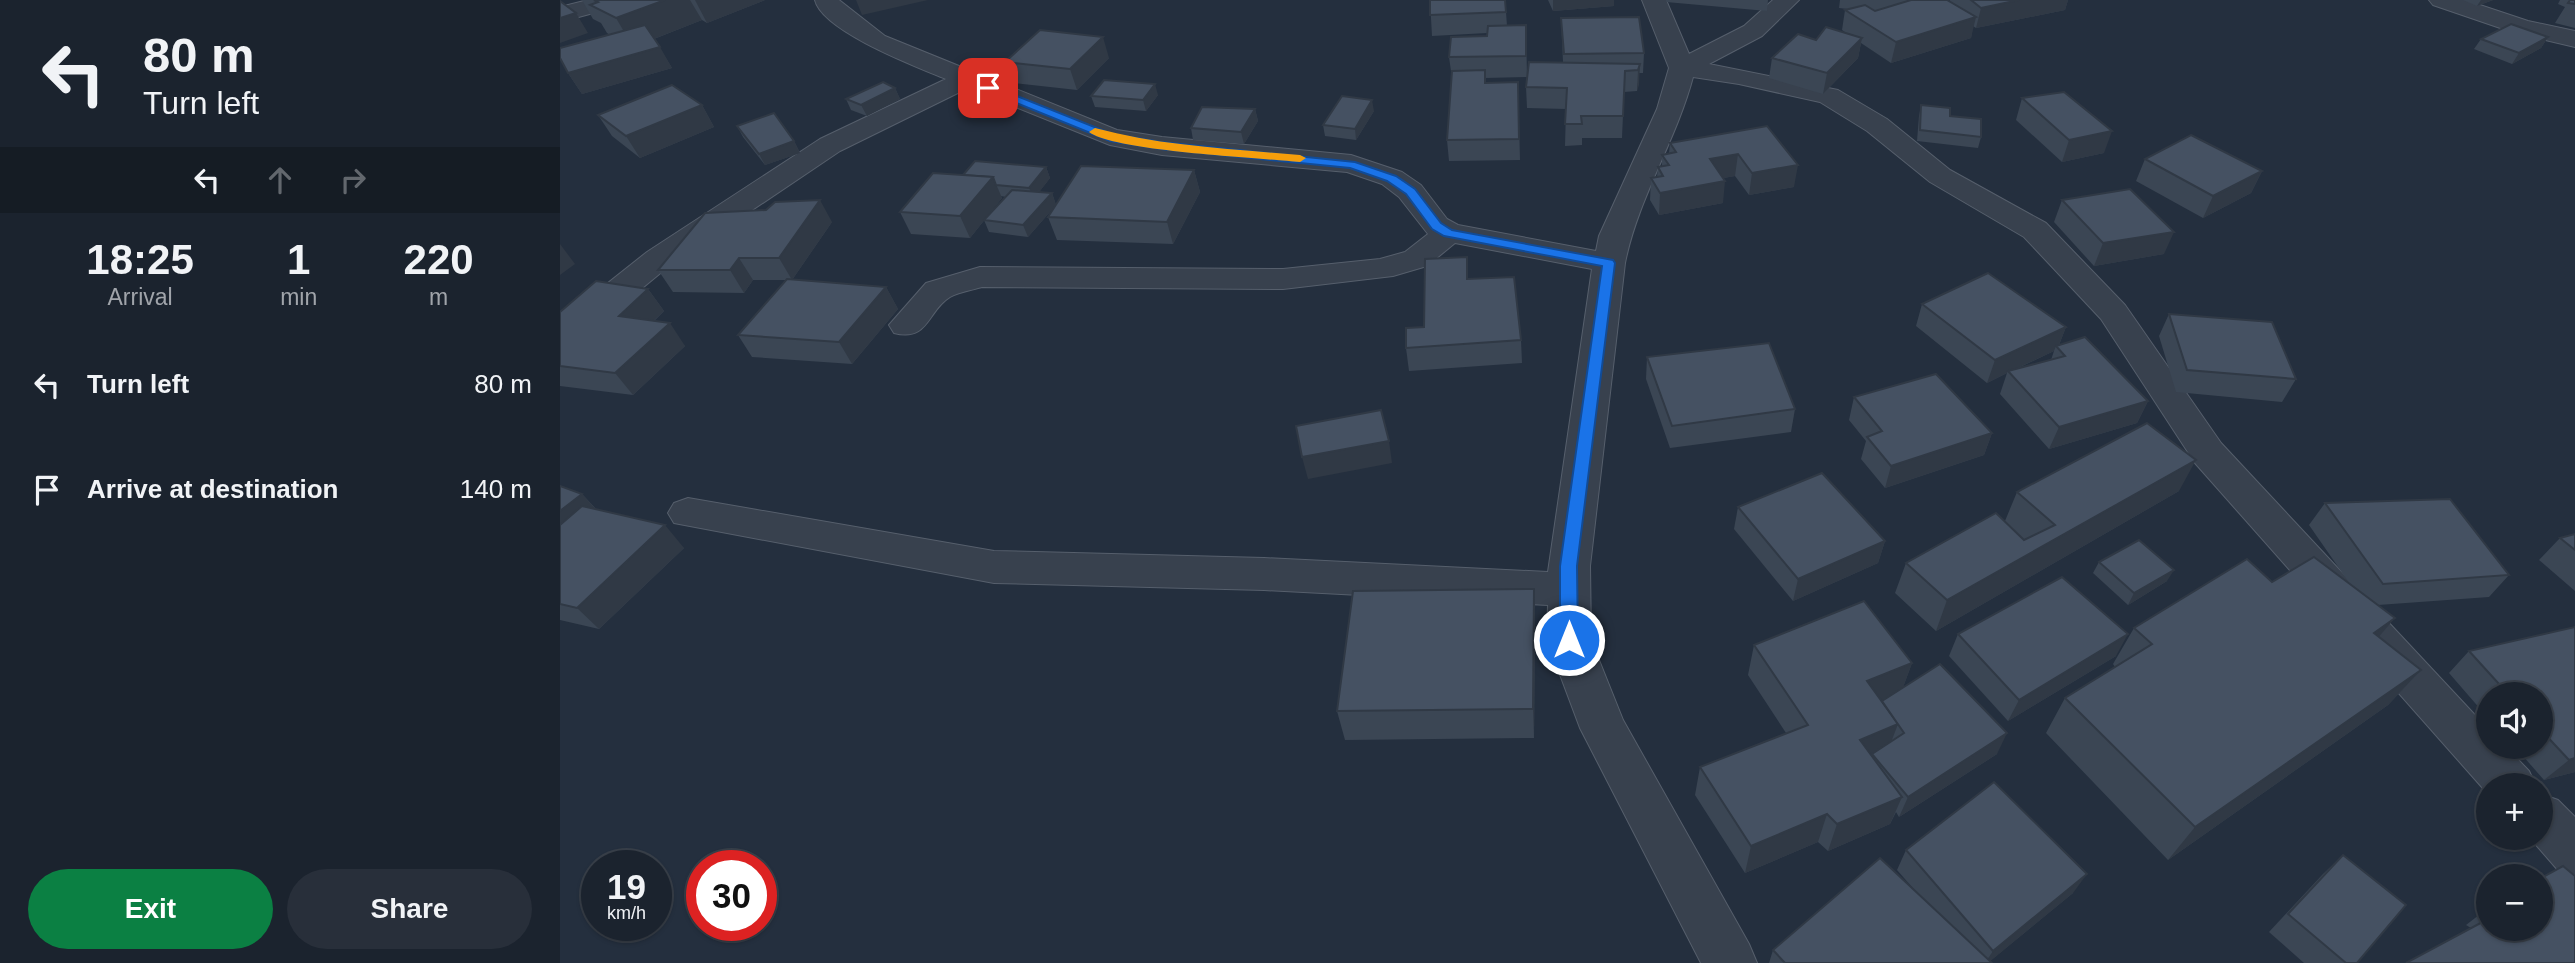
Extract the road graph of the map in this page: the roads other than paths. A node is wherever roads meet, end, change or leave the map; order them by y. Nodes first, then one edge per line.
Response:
1 (615, 0) edge
2 (827, 0) edge
3 (1654, 0) edge
4 (1787, 0) edge
5 (2441, 0) edge
6 (560, 15) edge
7 (2575, 39) edge
8 (1682, 68) junction
9 (967, 79) junction
10 (1449, 233) junction
11 (1609, 263) junction
12 (906, 325) dead end
13 (560, 338) edge
14 (688, 513) dead end
15 (1569, 589) junction
16 (2500, 773) edge
17 (2553, 829) edge
18 (2575, 852) edge
19 (1730, 963) edge

1 - 6 street
2 - 9 street
3 - 8 street
4 - 8 street
5 - 7 street
8 - 11 street
8 - 16 street
9 - 10 street
9 - 13 street
10 - 11 street
10 - 12 street
11 - 15 street
14 - 15 street
15 - 19 street
17 - 18 street

